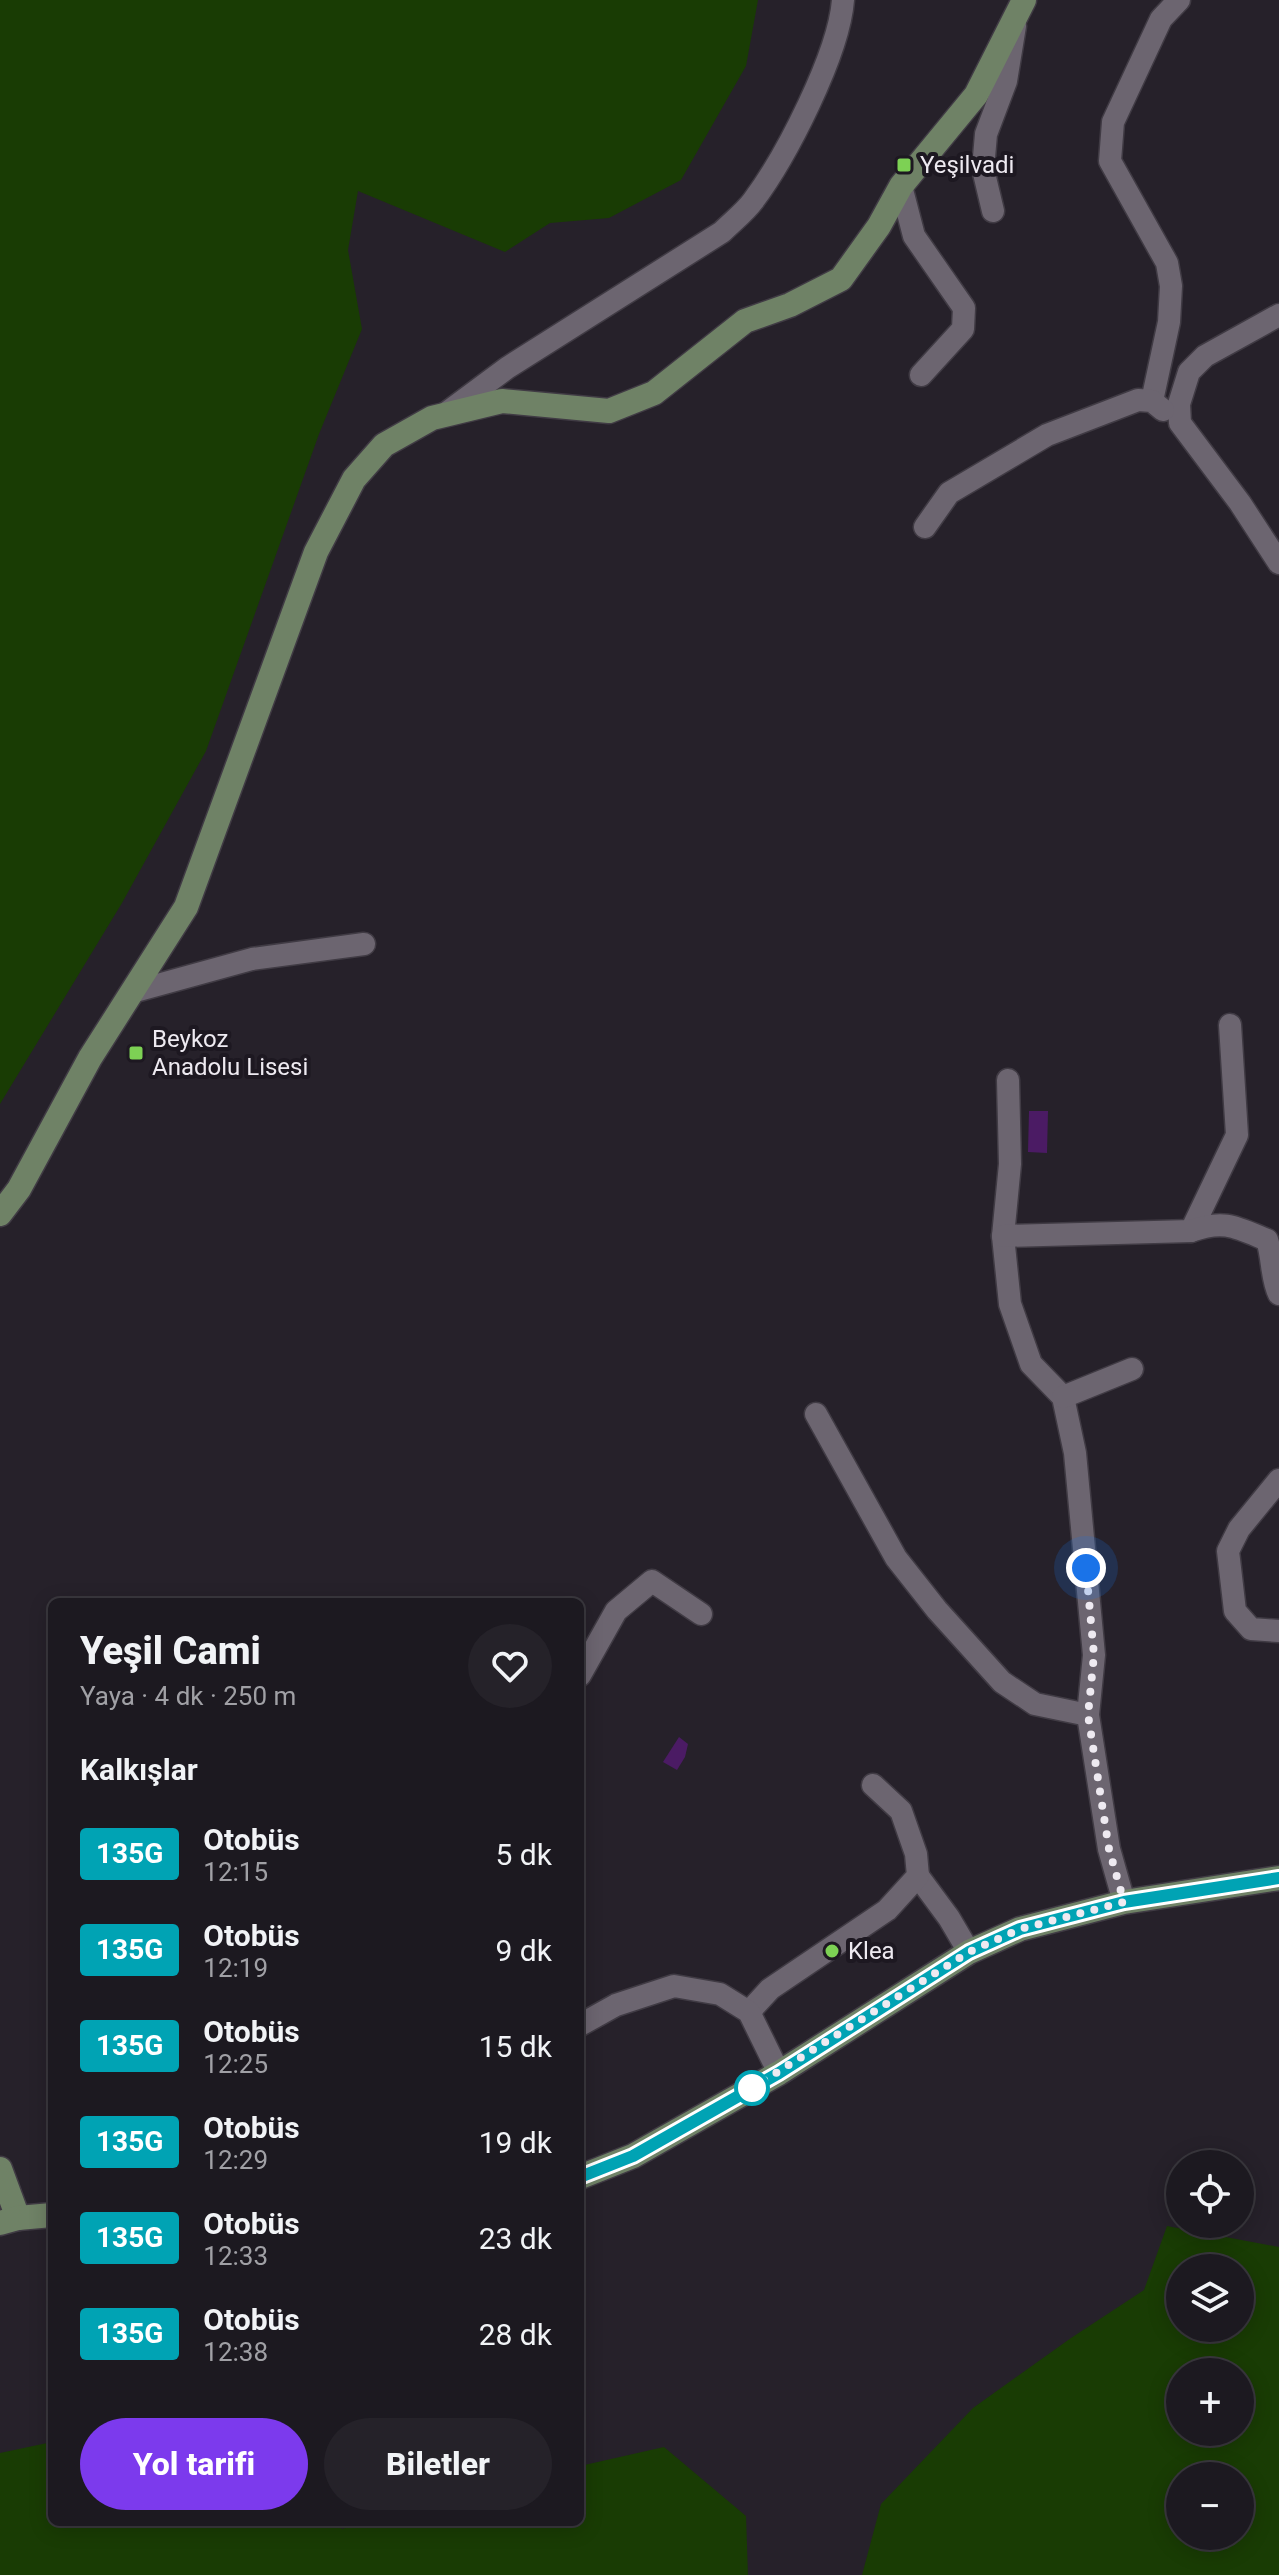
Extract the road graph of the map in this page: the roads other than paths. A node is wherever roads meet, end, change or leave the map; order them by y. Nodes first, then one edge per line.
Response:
1 (843, 0) edge
2 (1179, 0) edge
3 (1020, 6) edge
4 (901, 186) junction
5 (993, 211) dead end
6 (1279, 315) edge
7 (921, 375) dead end
8 (1152, 401) junction
9 (444, 415) junction
10 (1180, 423) junction
11 (925, 527) dead end
12 (1279, 563) edge
13 (364, 944) dead end
14 (132, 992) junction
15 (1230, 1025) dead end
16 (1008, 1080) dead end
17 (0, 1214) edge
18 (1191, 1231) junction
19 (1003, 1236) junction
20 (1279, 1294) edge
21 (1132, 1369) dead end
22 (1063, 1397) junction
23 (816, 1414) dead end
24 (1279, 1480) edge
25 (701, 1614) dead end
26 (1279, 1631) edge
27 (584, 1668) edge
28 (1088, 1715) junction
29 (873, 1785) dead end
30 (918, 1876) junction
31 (1279, 1878) edge
32 (1124, 1902) junction
33 (969, 1952) junction
34 (749, 2012) junction
35 (584, 2023) edge
36 (779, 2073) junction
37 (0, 2169) edge
38 (584, 2175) edge
39 (48, 2215) edge
40 (9, 2220) edge

1 - 9 street
2 - 8 street
3 - 4 street
3 - 5 street
4 - 7 street
4 - 9 street
6 - 10 street
8 - 10 street
8 - 11 street
9 - 14 street
10 - 12 street
13 - 14 street
14 - 17 street
15 - 18 street
16 - 19 street
18 - 19 street
18 - 20 street
19 - 22 street
21 - 22 street
22 - 28 street
23 - 28 street
24 - 26 street
25 - 27 street
28 - 32 street
29 - 30 street
30 - 33 street
30 - 34 street
31 - 32 street
32 - 33 street
33 - 36 street
34 - 35 street
34 - 36 street
36 - 38 street
37 - 40 street
39 - 40 street

